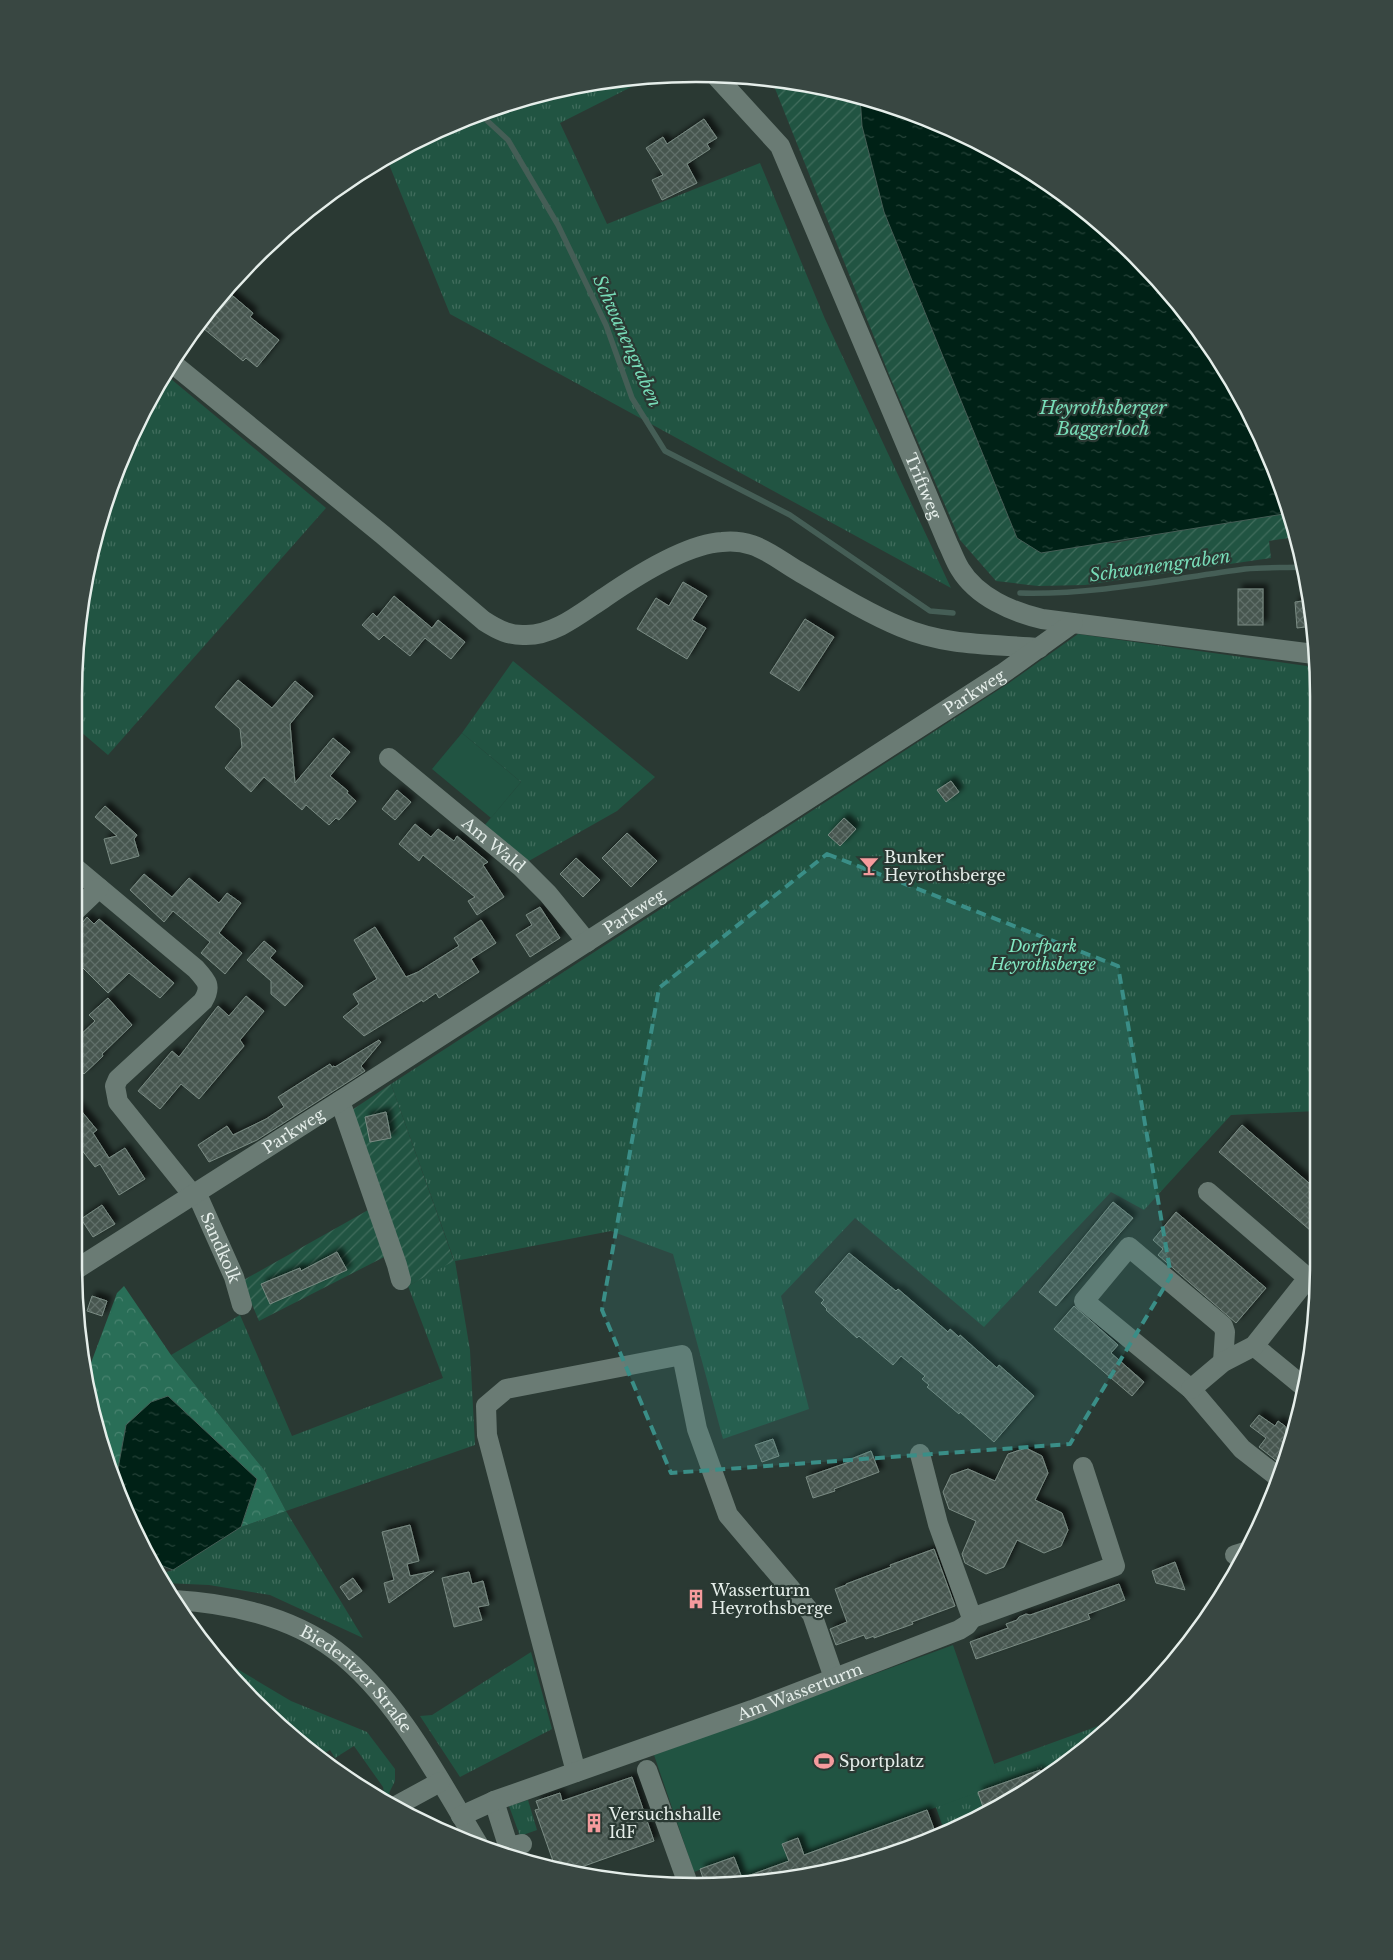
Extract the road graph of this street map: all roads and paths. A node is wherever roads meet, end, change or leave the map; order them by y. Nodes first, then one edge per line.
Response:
1 (723, 83) edge
2 (178, 368) edge
3 (1073, 623) junction
4 (1039, 648) junction
5 (1309, 653) edge
6 (389, 758) dead end
7 (82, 874) edge
8 (99, 888) junction
9 (82, 904) edge
10 (587, 942) junction
11 (340, 1101) junction
12 (1208, 1192) dead end
13 (194, 1193) junction
14 (82, 1265) edge
15 (401, 1280) dead end
16 (242, 1305) dead end
17 (1254, 1346) junction
18 (1223, 1362) junction
19 (1299, 1383) edge
20 (1191, 1389) junction
21 (920, 1454) dead end
22 (1083, 1467) dead end
23 (1273, 1473) edge
24 (184, 1601) edge
25 (972, 1618) junction
26 (834, 1678) junction
27 (647, 1770) dead end
28 (576, 1772) junction
29 (433, 1786) junction
30 (494, 1801) junction
31 (403, 1802) edge
32 (461, 1816) junction
33 (473, 1835) edge
34 (522, 1844) dead end
35 (686, 1877) edge

1 - 3 street, Triftweg
2 - 4 street
3 - 4 street, Parkweg
3 - 5 street, Triftweg
4 - 10 street, Parkweg
6 - 10 street, Am Wald
7 - 8 street
8 - 9 street
8 - 13 street
10 - 11 street, Parkweg
11 - 13 street, Parkweg
11 - 15 street
12 - 17 street
13 - 14 street, Parkweg
13 - 16 street, Sandkolk
17 - 18 street
17 - 19 street
18 - 20 street
18 - 20 street
20 - 23 street
21 - 25 street
22 - 25 street, Am Wasserturm
24 - 29 street, Biederitzer Straße
25 - 26 street, Am Wasserturm
26 - 28 street, Am Wasserturm
26 - 28 street
27 - 35 street
28 - 30 street, Am Wasserturm
29 - 31 street
29 - 32 street, Biederitzer Straße
30 - 32 street, Am Wasserturm
30 - 34 street
32 - 33 street, Biederitzer Straße

